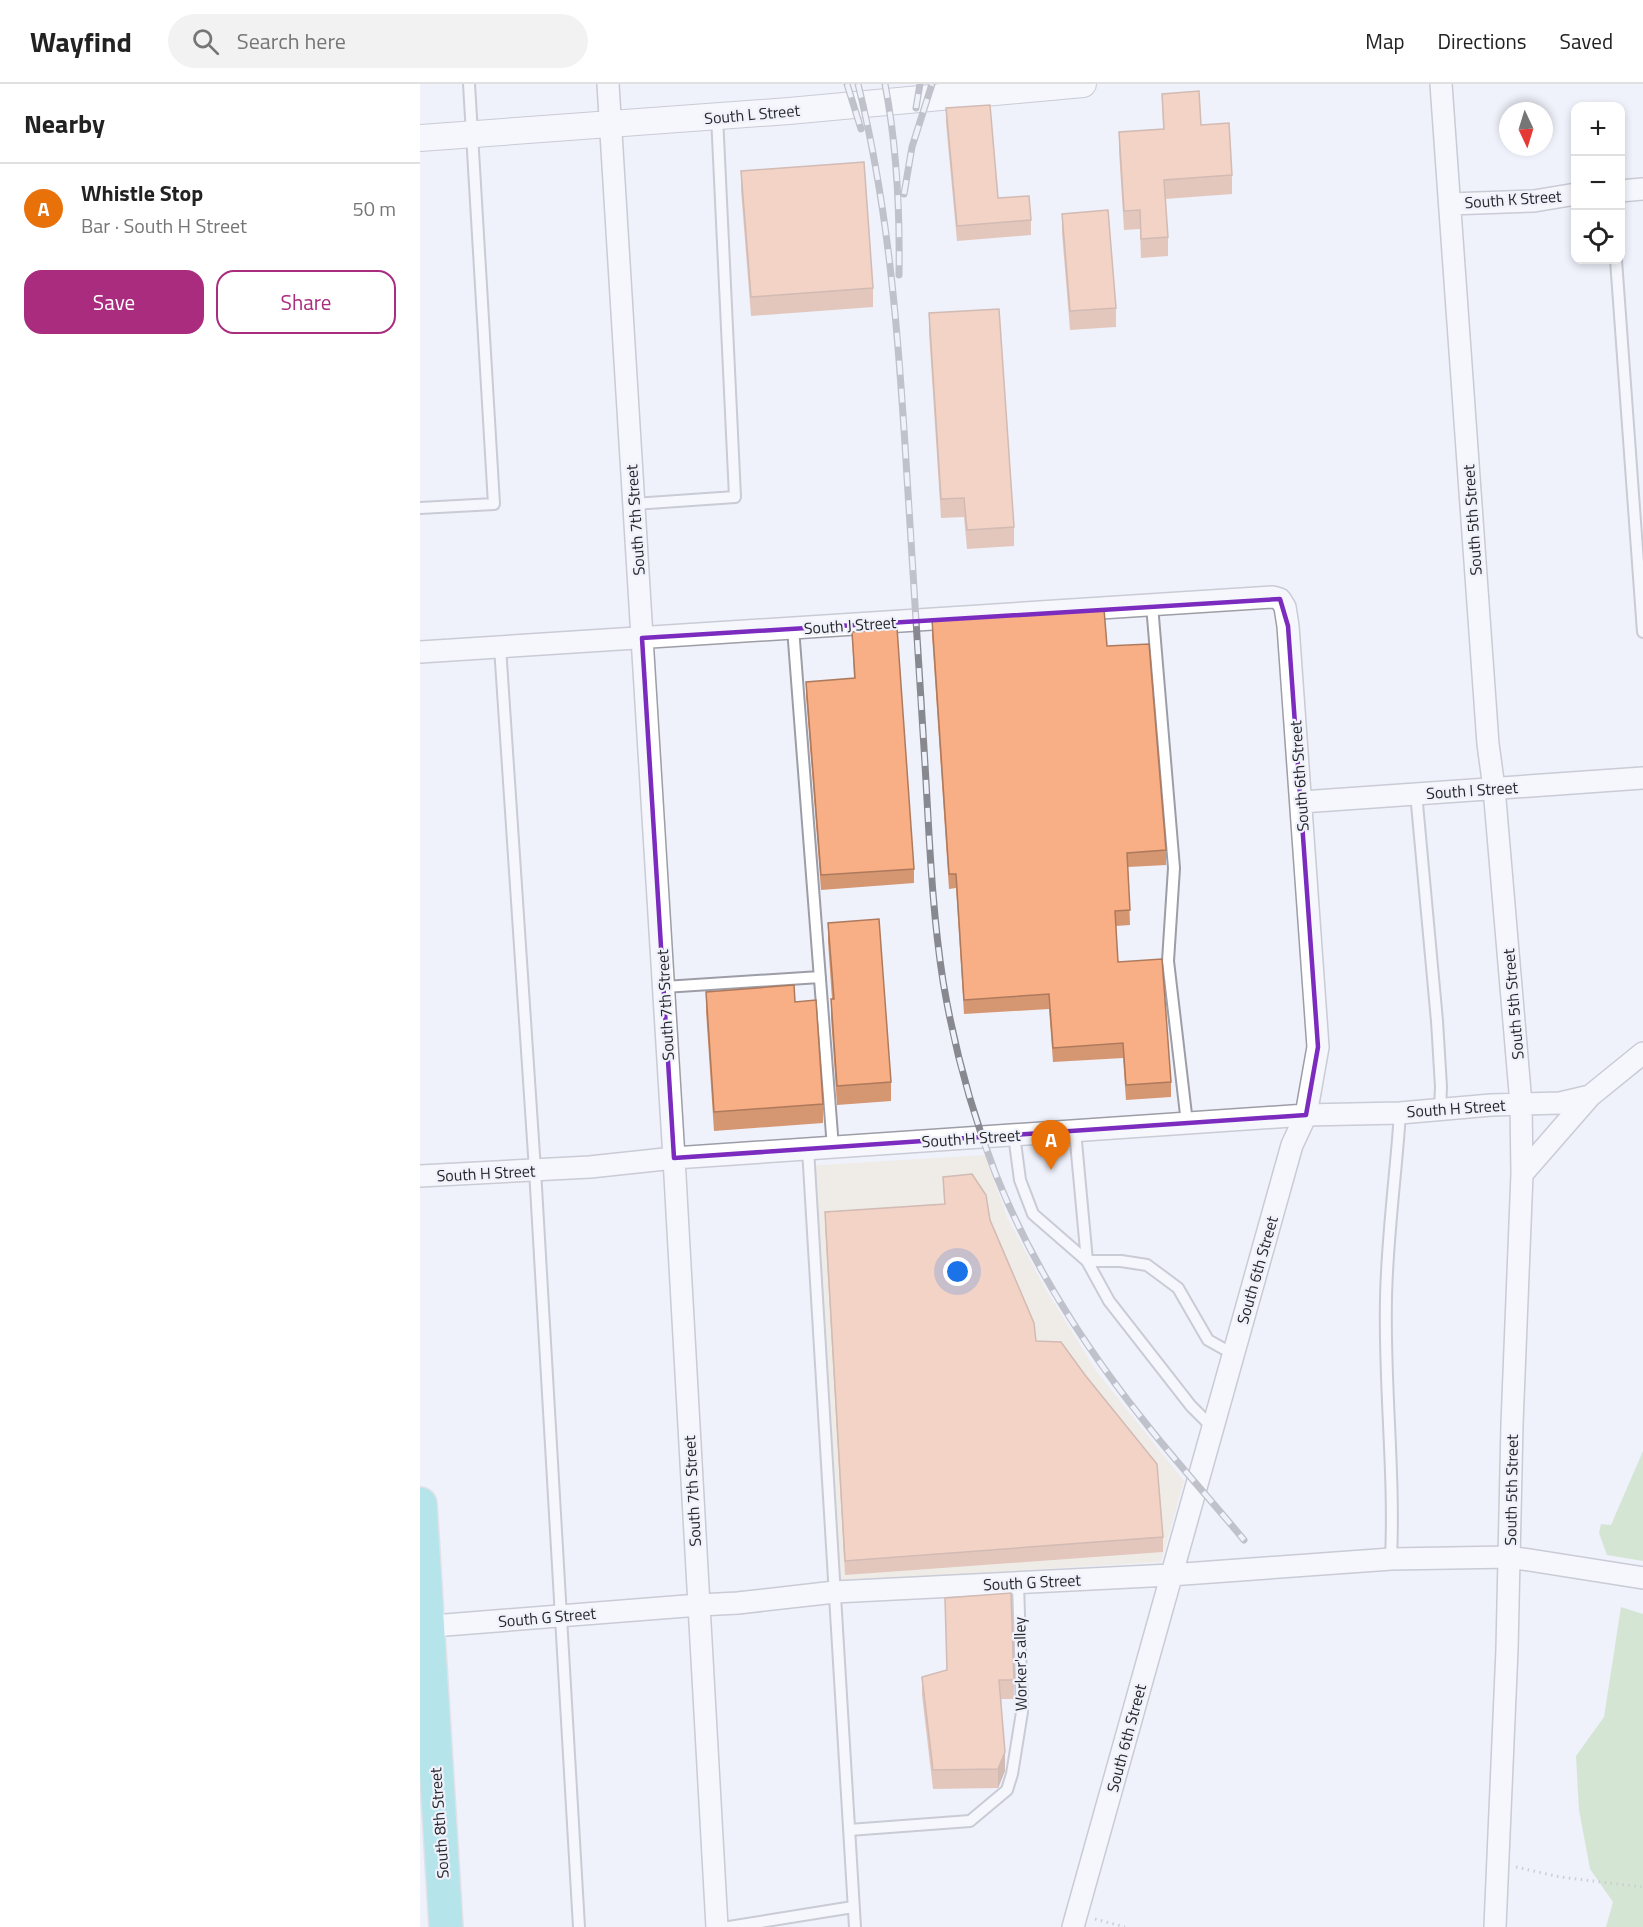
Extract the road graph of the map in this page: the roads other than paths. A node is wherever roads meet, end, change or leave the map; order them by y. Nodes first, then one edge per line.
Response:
1 (469, 84) edge
2 (608, 84) edge
3 (1083, 84) edge
4 (1441, 84) edge
5 (717, 116) junction
6 (611, 124) junction
7 (472, 134) junction
8 (420, 138) edge
9 (1643, 189) edge
10 (1625, 191) edge
11 (1571, 195) edge
12 (1450, 204) junction
13 (1616, 264) edge
14 (634, 504) junction
15 (420, 508) edge
16 (1280, 599) joint
17 (1152, 605) junction
18 (793, 628) junction
19 (1643, 632) edge
20 (642, 638) junction
21 (500, 647) junction
22 (420, 652) edge
23 (1643, 778) edge
24 (1494, 788) junction
25 (1416, 794) junction
26 (1302, 802) junction
27 (820, 977) junction
28 (664, 987) junction
29 (1643, 1053) edge
30 (1590, 1096) junction
31 (1521, 1104) junction
32 (1440, 1109) junction
33 (1400, 1113) junction
34 (1306, 1115) junction
35 (1187, 1123) junction
36 (1075, 1131) junction
37 (1014, 1135) junction
38 (833, 1148) junction
39 (808, 1149) junction
40 (674, 1158) junction
41 (535, 1170) junction
42 (1522, 1174) junction
43 (420, 1176) edge
44 (1087, 1261) junction
45 (1233, 1354) junction
46 (1212, 1427) junction
47 (420, 1504) edge
48 (1510, 1557) junction
49 (1391, 1560) junction
50 (1170, 1575) junction
51 (1643, 1578) edge
52 (1018, 1583) junction
53 (835, 1592) junction
54 (699, 1605) junction
55 (560, 1616) junction
56 (423, 1627) edge
57 (849, 1830) junction
58 (854, 1907) junction
59 (1075, 1920) edge
60 (446, 1927) edge
61 (579, 1927) edge
62 (717, 1927) edge
63 (729, 1927) edge
64 (855, 1927) edge
65 (1495, 1927) edge

1 - 7 lane
2 - 6 street, South 7th Street
3 - 5 street, South L Street
4 - 12 street, South 5th Street
5 - 6 street, South L Street
5 - 14 lane
6 - 7 street, South L Street
6 - 14 street, South 7th Street
7 - 8 street, South L Street
7 - 15 lane
9 - 10 street
11 - 12 street, South K Street
12 - 24 street, South 5th Street
13 - 19 lane
14 - 20 street, South 7th Street
16 - 17 street, South J Street
16 - 26 street, South 6th Street
17 - 18 street, South J Street
17 - 35 lane
18 - 20 street, South J Street
18 - 27 lane
20 - 21 street, South J Street
20 - 28 street, South 7th Street
21 - 22 street, South J Street
21 - 41 lane
23 - 24 street, South I Street
24 - 25 street, South I Street
24 - 31 street, South 5th Street
25 - 26 street, South I Street
25 - 32 lane
26 - 34 street, South 6th Street
27 - 28 lane
27 - 38 lane
28 - 40 street, South 7th Street
29 - 30 street
30 - 31 street, South H Street
30 - 42 street
31 - 32 street, South H Street
31 - 42 street, South 5th Street
32 - 33 street, South H Street
33 - 34 street, South H Street
33 - 49 lane
34 - 35 street, South H Street
34 - 45 street, South 6th Street
35 - 36 street, South H Street
36 - 37 street, South H Street
36 - 44 lane
37 - 38 street, South H Street
37 - 44 lane
38 - 39 street, South H Street
39 - 40 street, South H Street
39 - 53 lane
40 - 41 street, South H Street
40 - 54 street, South 7th Street
41 - 43 street, South H Street
41 - 55 lane
42 - 48 street, South 5th Street
44 - 45 lane
44 - 46 lane
45 - 46 street, South 6th Street
46 - 50 street, South 6th Street
47 - 56 highway, South 8th Street
48 - 49 street, South G Street
48 - 51 street, South G Street
48 - 65 street, South 5th Street
49 - 50 street, South G Street
50 - 52 street, South G Street
50 - 59 street, South 6th Street
52 - 53 street, South G Street
52 - 57 lane, Worker's alley
53 - 54 street, South G Street
53 - 57 lane
54 - 55 street, South G Street
54 - 62 street, South 7th Street
55 - 56 street, South G Street
55 - 61 lane
56 - 60 highway, South 8th Street
57 - 58 lane
58 - 63 lane
58 - 64 lane

